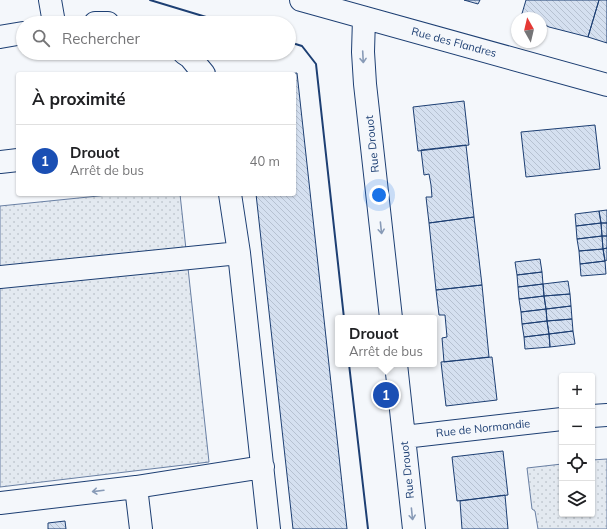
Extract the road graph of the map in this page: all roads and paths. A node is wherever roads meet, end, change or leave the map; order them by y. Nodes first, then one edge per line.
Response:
1 (50, 0) edge
2 (301, 0) edge
3 (53, 16) edge
4 (364, 18) junction
5 (16, 34) edge
6 (0, 37) edge
7 (192, 60) edge
8 (202, 72) edge
9 (607, 85) edge
10 (16, 160) edge
11 (0, 162) edge
12 (230, 196) edge
13 (239, 252) junction
14 (0, 276) edge
15 (391, 315) edge
16 (396, 367) edge
17 (607, 414) edge
18 (595, 416) edge
19 (559, 420) edge
20 (404, 437) junction
21 (263, 467) junction
22 (136, 487) junction
23 (0, 503) edge
24 (141, 529) edge
25 (269, 529) edge
26 (414, 529) edge

1 - 3 street
2 - 4 street, Rue des Flandres
4 - 9 street, Rue des Flandres
4 -> 15 street, Rue Drouot
5 - 6 street
7 - 8 street
10 - 11 street
12 - 13 street
13 - 14 street
13 - 21 street
16 - 20 street, Rue Drouot
17 - 18 street
19 - 20 street, Rue de Normandie
20 -> 26 street, Rue Drouot
21 - 22 street
21 - 25 street
22 -> 23 street
22 - 24 street

